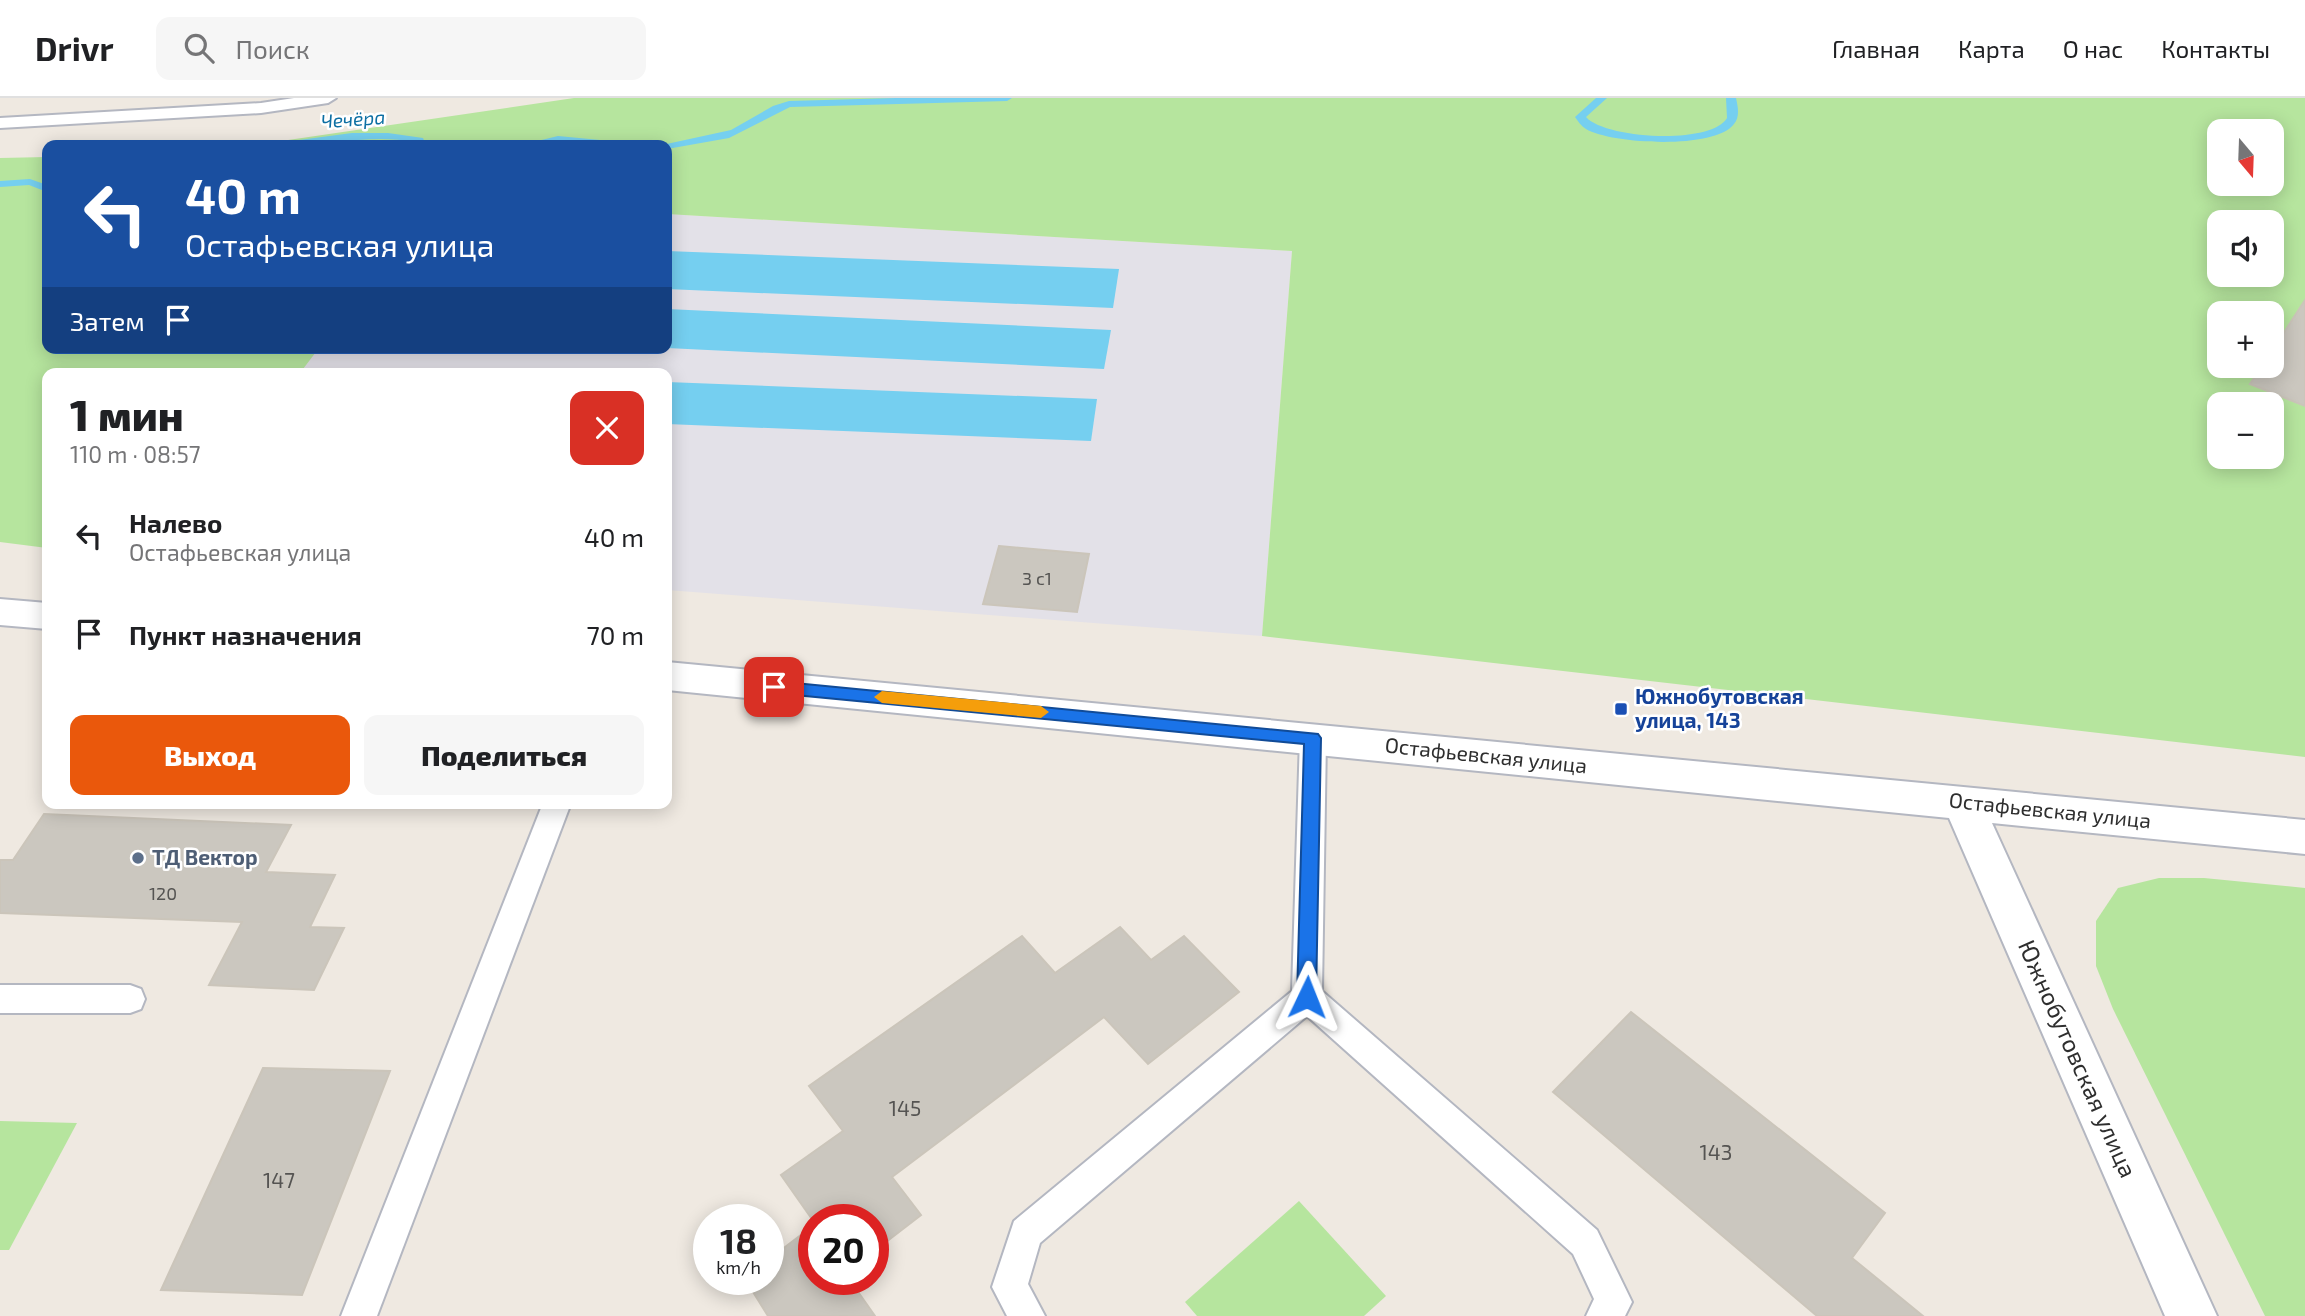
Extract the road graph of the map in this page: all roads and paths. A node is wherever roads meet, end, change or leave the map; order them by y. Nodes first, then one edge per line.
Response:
1 (328, 98) edge
2 (0, 123) edge
3 (0, 612) edge
4 (42, 616) edge
5 (672, 676) edge
6 (1313, 738) junction
7 (1963, 803) junction
8 (555, 809) edge
9 (2305, 837) edge
10 (1307, 997) junction
11 (0, 999) edge
12 (130, 999) dead end
13 (359, 1316) edge
14 (1027, 1316) edge
15 (1604, 1316) edge
16 (2191, 1316) edge

1 - 2 lane
3 - 4 street
5 - 6 street, Остафьевская улица
6 - 7 street, Остафьевская улица
6 - 10 lane
7 - 9 street, Остафьевская улица
7 - 16 street, Южнобутовская улица
8 - 13 lane
10 - 14 lane
10 - 15 lane
11 - 12 lane

